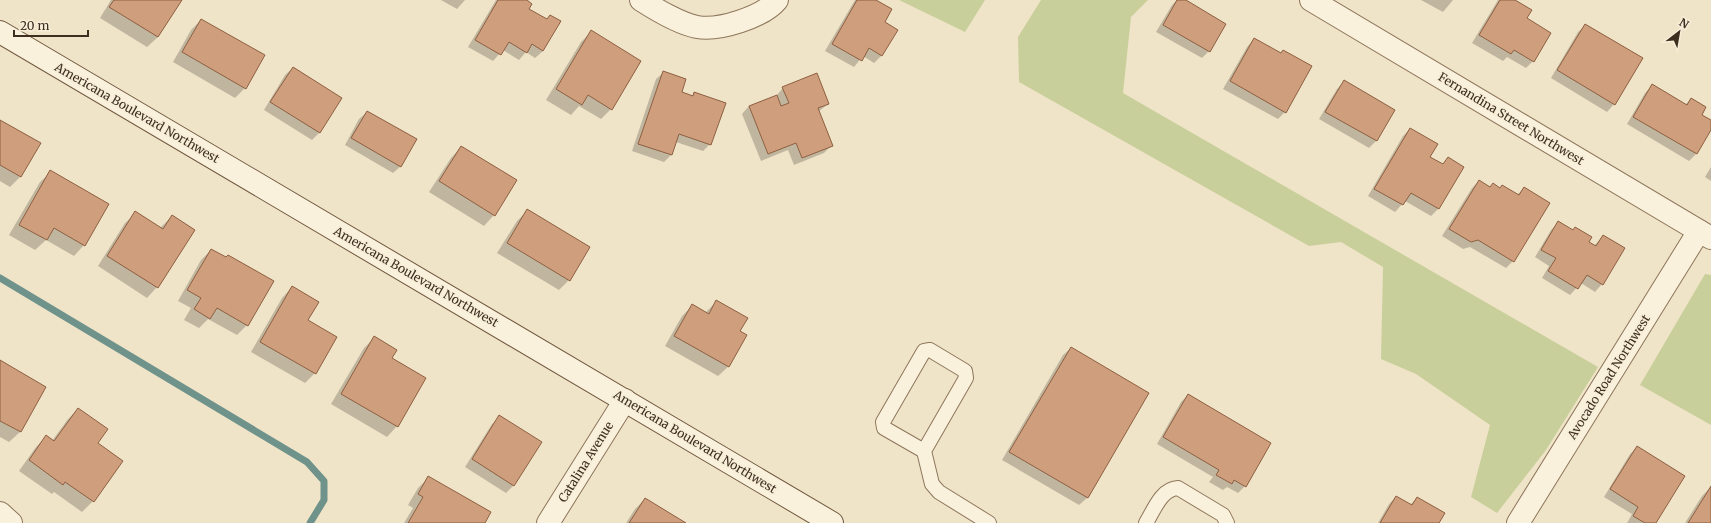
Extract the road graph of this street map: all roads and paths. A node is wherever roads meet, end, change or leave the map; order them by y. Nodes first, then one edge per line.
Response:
1 (641, 0) edge
2 (777, 0) edge
3 (1311, 0) edge
4 (0, 32) edge
5 (1705, 234) edge
6 (625, 400) junction
7 (924, 451) junction
8 (0, 513) edge
9 (1524, 521) edge
10 (11, 523) edge
11 (548, 523) edge
12 (832, 523) edge
13 (989, 523) edge
14 (1146, 523) edge
15 (1227, 523) edge

1 - 2 street
3 - 5 street, Fernandina Street Northwest
4 - 6 street, Americana Boulevard Northwest
5 - 9 street, Avocado Road Northwest
6 - 11 street, Catalina Avenue
6 - 12 street, Americana Boulevard Northwest
7 - 7 lane
7 - 13 lane
8 - 10 street
14 - 15 lane

